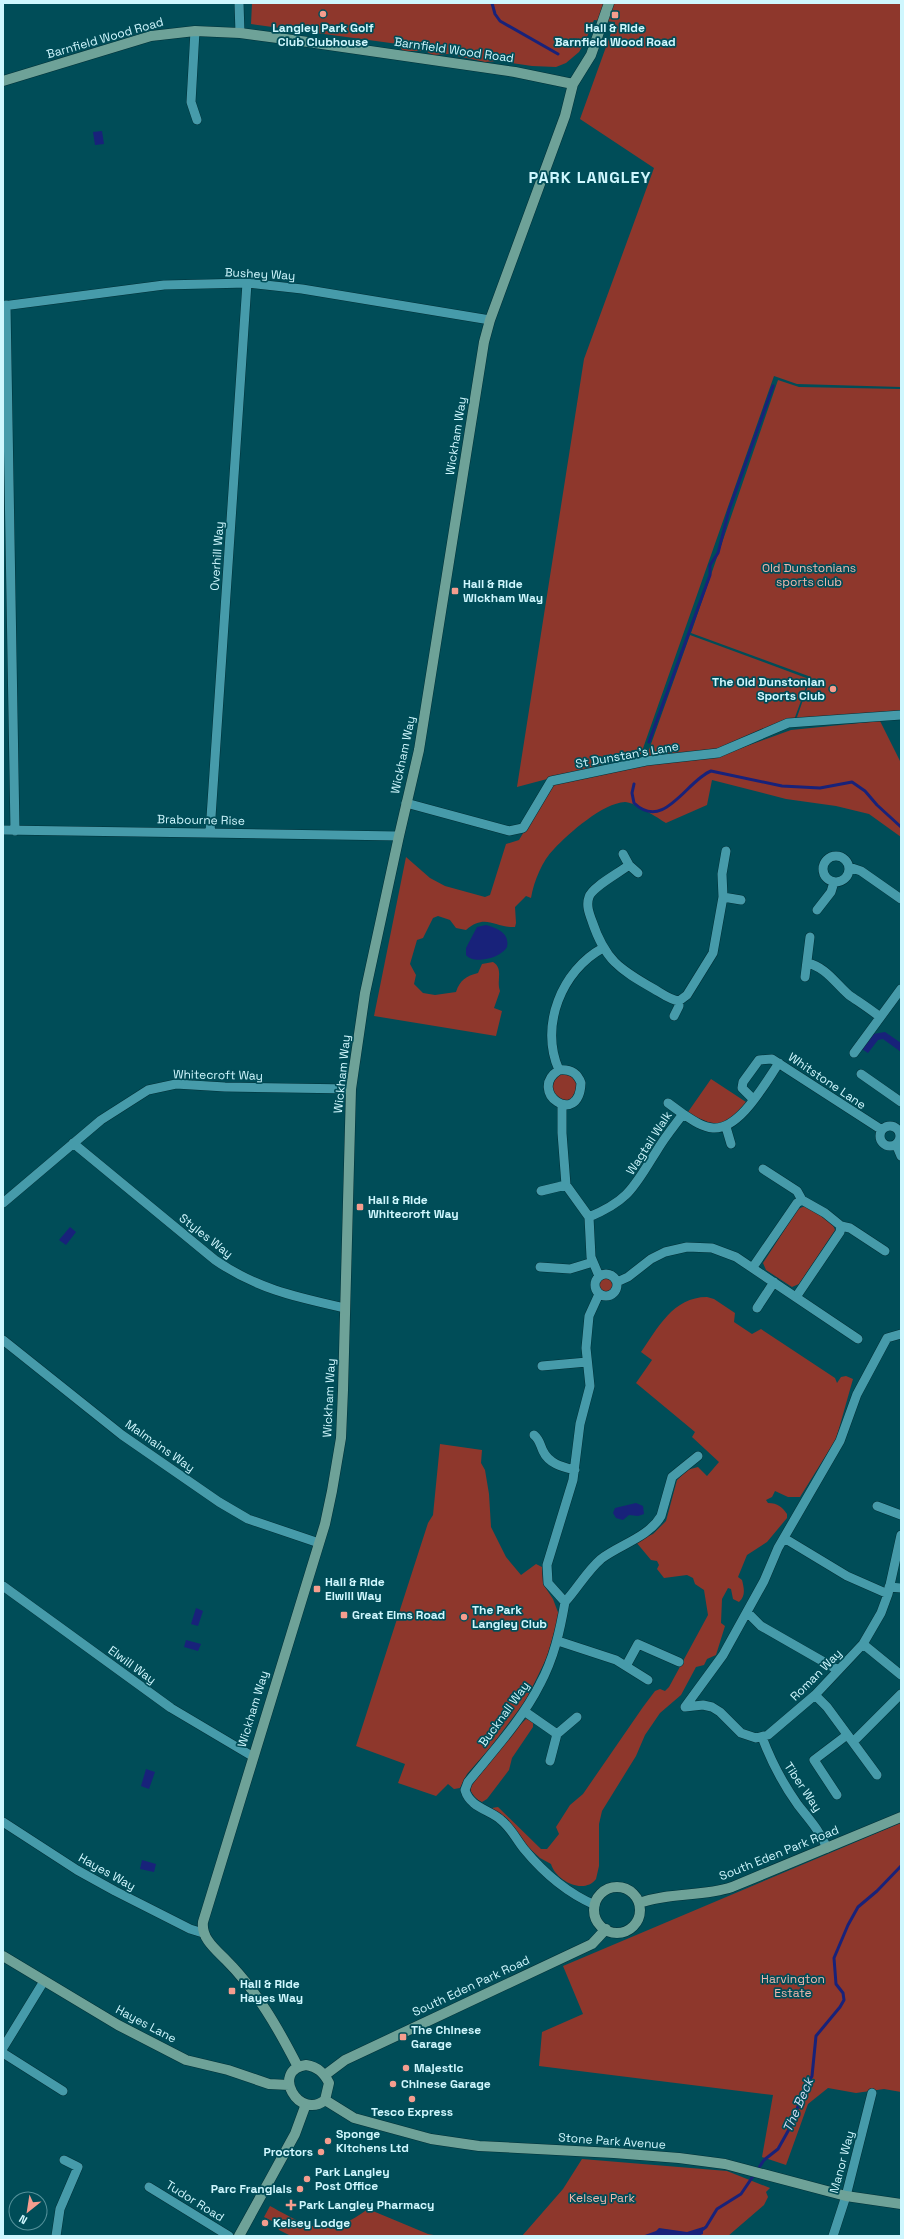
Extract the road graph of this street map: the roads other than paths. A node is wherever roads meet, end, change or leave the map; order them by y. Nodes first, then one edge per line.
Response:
1 (239, 3) edge
2 (609, 3) edge
3 (195, 31) junction
4 (240, 33) junction
5 (3, 81) edge
6 (573, 84) junction
7 (197, 120) dead end
8 (247, 283) junction
9 (4, 306) edge
10 (490, 320) junction
11 (901, 715) edge
12 (406, 803) junction
13 (3, 830) edge
14 (15, 830) junction
15 (210, 832) junction
16 (399, 836) junction
17 (726, 851) dead end
18 (623, 854) dead end
19 (629, 865) junction
20 (849, 867) junction
21 (638, 873) dead end
22 (834, 882) junction
23 (723, 897) junction
24 (901, 899) edge
25 (741, 900) dead end
26 (817, 910) dead end
27 (810, 937) dead end
28 (603, 948) junction
29 (807, 963) junction
30 (805, 977) dead end
31 (901, 989) edge
32 (679, 1001) junction
33 (674, 1016) dead end
34 (880, 1017) junction
35 (854, 1053) dead end
36 (779, 1063) junction
37 (559, 1070) junction
38 (861, 1074) dead end
39 (588, 1075) dead end
40 (580, 1079) junction
41 (351, 1089) junction
42 (751, 1102) junction
43 (901, 1102) edge
44 (668, 1103) dead end
45 (562, 1106) junction
46 (683, 1114) junction
47 (726, 1127) junction
48 (900, 1129) edge
49 (882, 1130) junction
50 (73, 1143) junction
51 (732, 1144) dead end
52 (896, 1144) junction
53 (901, 1156) edge
54 (763, 1168) dead end
55 (566, 1185) junction
56 (541, 1191) dead end
57 (802, 1200) junction
58 (3, 1203) edge
59 (589, 1216) junction
60 (841, 1226) junction
61 (885, 1251) dead end
62 (593, 1262) junction
63 (540, 1267) dead end
64 (753, 1267) junction
65 (599, 1276) junction
66 (617, 1282) junction
67 (774, 1282) junction
68 (599, 1294) junction
69 (796, 1297) junction
70 (345, 1308) junction
71 (757, 1308) dead end
72 (901, 1334) edge
73 (858, 1339) dead end
74 (3, 1340) edge
75 (587, 1362) junction
76 (542, 1366) dead end
77 (534, 1435) dead end
78 (698, 1456) dead end
79 (575, 1470) junction
80 (877, 1506) dead end
81 (901, 1515) edge
82 (901, 1535) edge
83 (784, 1538) junction
84 (319, 1543) junction
85 (3, 1586) edge
86 (901, 1588) edge
87 (889, 1590) junction
88 (565, 1602) junction
89 (747, 1612) junction
90 (558, 1641) junction
91 (864, 1644) junction
92 (679, 1662) dead end
93 (626, 1666) junction
94 (838, 1670) junction
95 (901, 1675) edge
96 (648, 1680) dead end
97 (901, 1694) edge
98 (815, 1695) junction
99 (524, 1711) junction
100 (577, 1717) dead end
101 (558, 1734) junction
102 (762, 1738) junction
103 (850, 1738) junction
104 (252, 1756) junction
105 (550, 1761) dead end
106 (877, 1775) dead end
107 (837, 1795) dead end
108 (901, 1817) edge
109 (3, 1822) edge
110 (827, 1848) junction
111 (640, 1904) junction
112 (595, 1905) junction
113 (606, 1930) junction
114 (204, 1933) junction
115 (3, 1956) edge
116 (44, 1981) junction
117 (3, 2048) edge
118 (3, 2053) edge
119 (298, 2067) junction
120 (325, 2075) junction
121 (289, 2085) junction
122 (63, 2091) dead end
123 (872, 2093) dead end
124 (325, 2100) junction
125 (306, 2104) junction
126 (64, 2160) dead end
127 (149, 2187) dead end
128 (846, 2196) junction
129 (901, 2204) edge
130 (56, 2236) edge
131 (229, 2236) edge
132 (239, 2236) edge
133 (833, 2236) edge

1 - 4 street
2 - 6 street, Wickham Way
3 - 4 street, Barnfield Wood Road
3 - 5 street, Barnfield Wood Road
3 - 7 street
4 - 6 street, Barnfield Wood Road
6 - 10 street, Wickham Way
8 - 9 street, Bushey Way
8 - 10 street, Bushey Way
8 - 15 street, Overhill Way
9 - 14 street
10 - 12 street, Wickham Way
11 - 12 street, St Dunstan's Lane
12 - 16 street, Wickham Way
13 - 14 street, Brabourne Rise
14 - 15 street, Brabourne Rise
15 - 16 street, Brabourne Rise
16 - 41 street, Wickham Way
17 - 23 street
18 - 19 street
19 - 21 street
19 - 28 street
20 - 22 street
20 - 22 street
20 - 24 street
22 - 26 street
23 - 25 street
23 - 32 street
27 - 29 street
28 - 32 street
28 - 37 street
29 - 30 street
29 - 34 street
31 - 34 street
32 - 33 street
34 - 35 street
36 - 42 street
36 - 42 street, Whitstone Lane
36 - 49 street, Whitstone Lane
37 - 40 street
37 - 45 street
38 - 43 street
39 - 40 street
40 - 45 street
41 - 50 street, Whitecroft Way
41 - 70 street, Wickham Way
42 - 47 street
44 - 46 street
45 - 55 street
46 - 47 street, Wagtail Walk
46 - 59 street, Wagtail Walk
47 - 51 street
48 - 49 street
48 - 52 street
49 - 52 street
50 - 58 street, Whitecroft Way
50 - 70 street, Styles Way
52 - 53 street
54 - 57 street
55 - 56 street
55 - 59 street
57 - 60 street
57 - 64 street
59 - 62 street
60 - 61 street
60 - 69 street
62 - 63 street
62 - 65 street
64 - 66 street
64 - 67 street
65 - 66 street
65 - 68 street
66 - 68 street
67 - 69 street
67 - 71 street
68 - 75 street
69 - 73 street
70 - 84 street, Wickham Way
72 - 83 street
74 - 84 street, Malmains Way
75 - 76 street
75 - 79 street
77 - 79 street
78 - 88 street
79 - 88 street
80 - 81 street
82 - 87 street, Roman Way
83 - 87 street
83 - 89 street
84 - 104 street, Wickham Way
85 - 104 street, Elwill Way
86 - 87 street
87 - 91 street, Roman Way
88 - 90 street, Bucknall Way
89 - 94 street
89 - 102 street
90 - 93 street
90 - 99 street, Bucknall Way
91 - 94 street, Roman Way
91 - 95 street
92 - 93 street
93 - 96 street
94 - 98 street, Roman Way
97 - 103 street
98 - 102 street, Roman Way
98 - 103 street
99 - 101 street
99 - 112 street, Bucknall Way
100 - 101 street
101 - 105 street
102 - 110 street, Tiber Way
103 - 106 street
103 - 107 street
104 - 114 street, Wickham Way
108 - 110 street, South Eden Park Road
109 - 114 street, Hayes Way
110 - 111 street, South Eden Park Road
111 - 112 street
111 - 113 street
112 - 113 street
113 - 120 street, South Eden Park Road
114 - 119 street
115 - 116 street, Hayes Lane
116 - 117 street
116 - 121 street, Hayes Lane
118 - 122 street
119 - 120 street
119 - 121 street
120 - 124 street
121 - 125 street
123 - 128 street, Manor Way
124 - 125 street
124 - 128 street, Stone Park Avenue
125 - 132 street
126 - 130 street
127 - 131 street, Tudor Road
128 - 129 street, Stone Park Avenue
128 - 133 street, Manor Way

